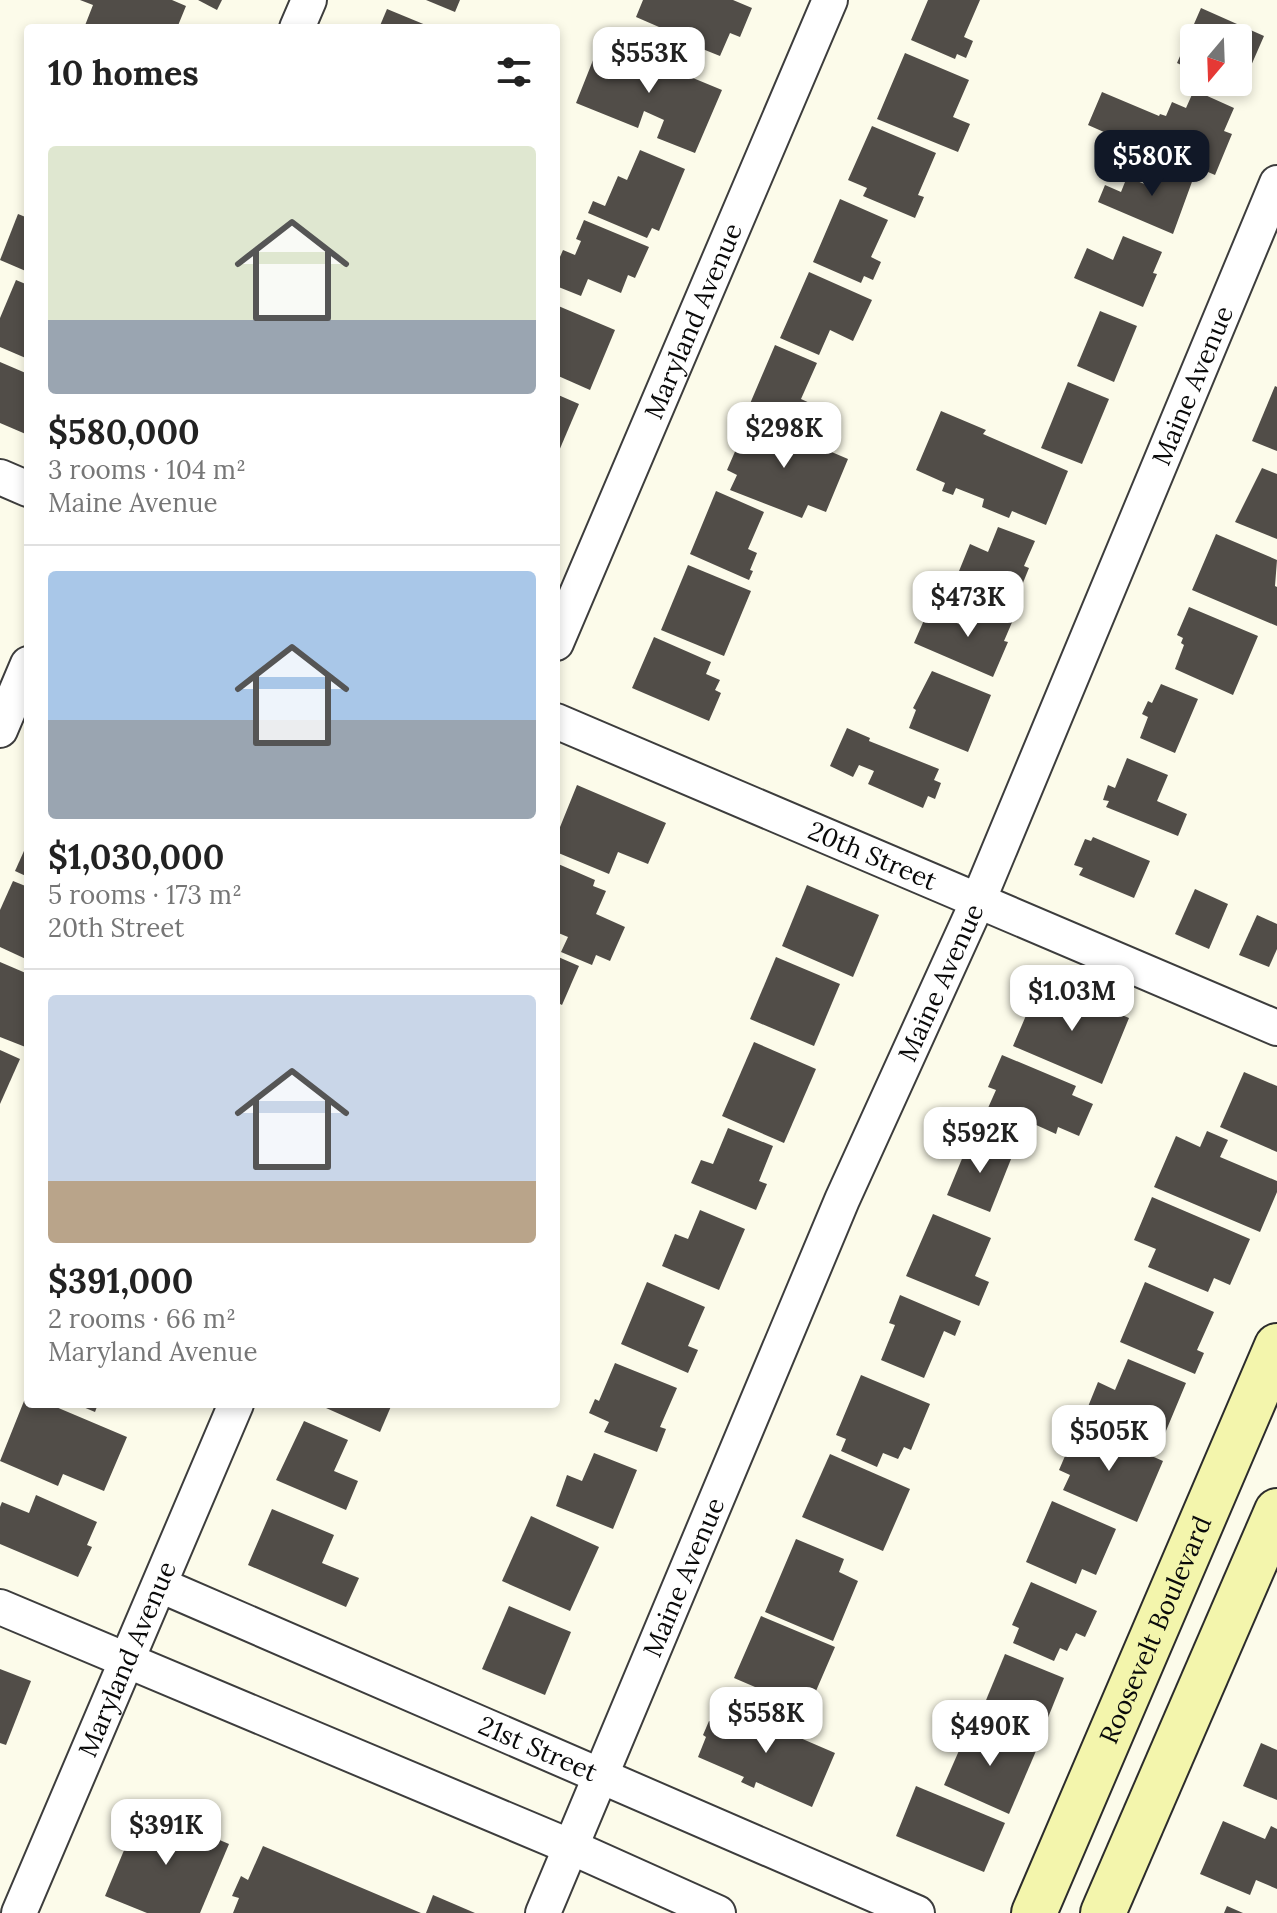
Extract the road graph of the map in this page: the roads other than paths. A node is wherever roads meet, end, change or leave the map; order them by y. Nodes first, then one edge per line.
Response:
1 (309, 0) edge
2 (830, 0) edge
3 (299, 24) edge
4 (1277, 183) edge
5 (0, 477) edge
6 (24, 487) edge
7 (560, 634) edge
8 (24, 673) edge
9 (560, 723) edge
10 (0, 730) edge
11 (978, 901) junction
12 (1277, 1028) edge
13 (1277, 1346) edge
14 (234, 1408) edge
15 (1277, 1511) edge
16 (160, 1585) junction
17 (0, 1607) edge
18 (128, 1660) junction
19 (599, 1776) junction
20 (571, 1847) junction
21 (19, 1913) edge
22 (543, 1913) edge
23 (718, 1913) edge
24 (917, 1913) edge
25 (1034, 1913) edge
26 (1103, 1913) edge

1 - 3 street
2 - 7 street, Maryland Avenue
4 - 11 street, Maine Avenue
5 - 6 street
8 - 10 street
9 - 11 street, 20th Street
11 - 12 street, 20th Street
11 - 19 street, Maine Avenue
13 - 25 street, Roosevelt Boulevard
14 - 16 street, Maryland Avenue
15 - 26 street
16 - 18 street, Maryland Avenue
16 - 19 street, 21st Street
17 - 18 street
18 - 20 street
18 - 21 street, Maryland Avenue
19 - 20 street, Maine Avenue
19 - 24 street, 21st Street
20 - 22 street, Maine Avenue
20 - 23 street

